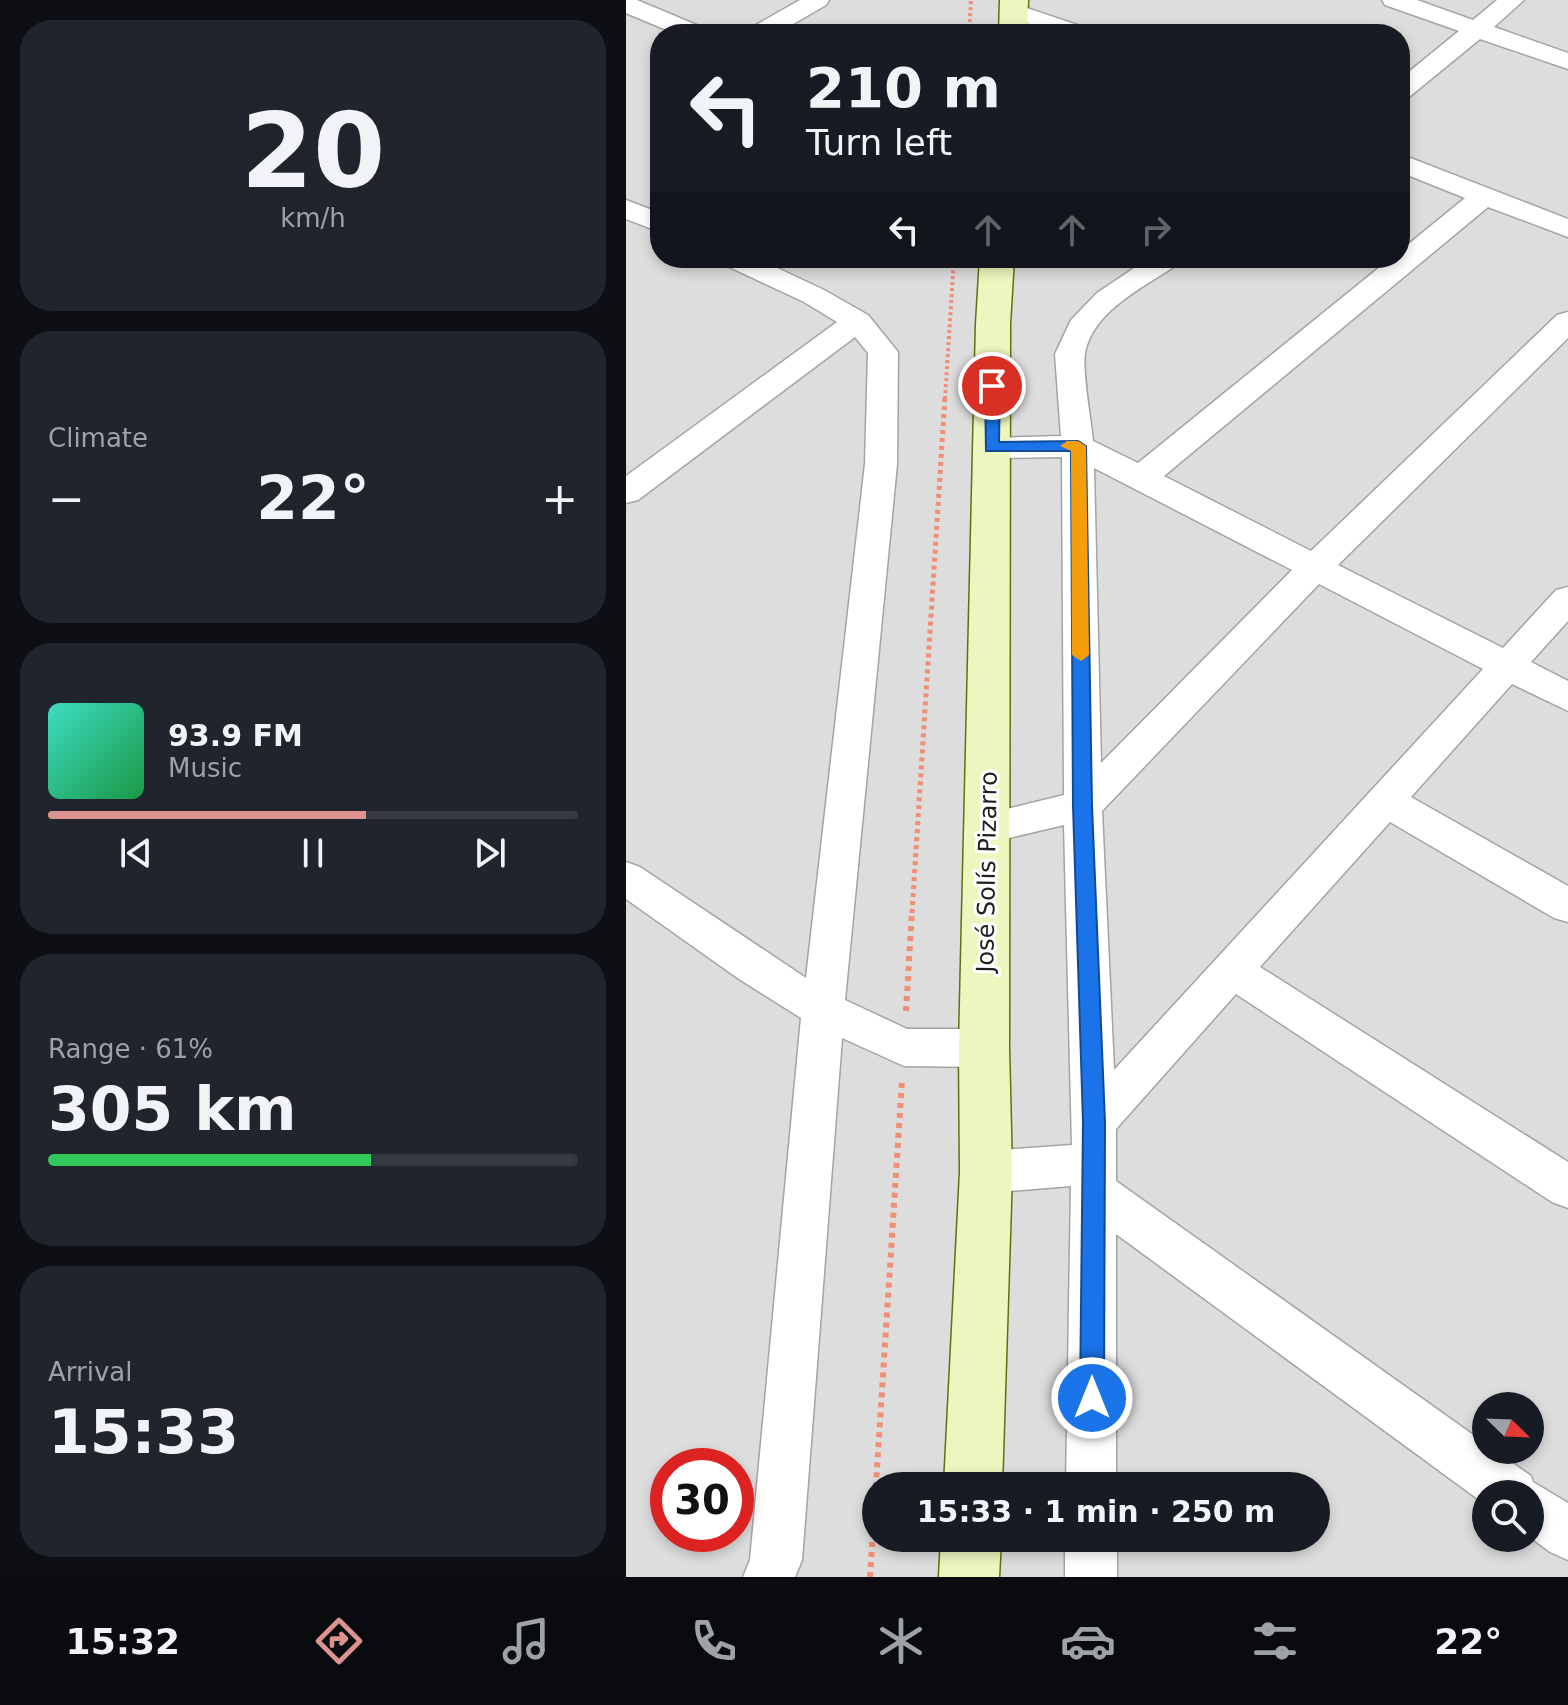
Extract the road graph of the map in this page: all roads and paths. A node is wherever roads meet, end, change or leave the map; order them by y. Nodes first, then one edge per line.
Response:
1 (817, 0) edge
2 (971, 0) edge
3 (1394, 0) edge
4 (1512, 0) edge
5 (626, 4) edge
6 (1014, 15) edge
7 (673, 24) edge
8 (775, 24) edge
9 (970, 24) edge
10 (1045, 24) edge
11 (1477, 29) junction
12 (1568, 61) edge
13 (1410, 84) edge
14 (1410, 166) edge
15 (1484, 196) junction
16 (626, 208) edge
17 (650, 219) edge
18 (1568, 229) edge
19 (1410, 257) edge
20 (754, 268) edge
21 (953, 268) edge
22 (996, 268) edge
23 (1153, 268) edge
24 (1396, 268) edge
25 (857, 321) junction
26 (1568, 321) edge
27 (1078, 446) junction
28 (992, 448) junction
29 (1141, 478) junction
30 (631, 482) edge
31 (1315, 567) junction
32 (1568, 599) edge
33 (1507, 666) junction
34 (1568, 697) edge
35 (1386, 801) junction
36 (1083, 806) junction
37 (988, 828) junction
38 (626, 878) edge
39 (1568, 906) edge
40 (1233, 971) junction
41 (823, 1010) junction
42 (904, 1047) junction
43 (984, 1048) junction
44 (1093, 1159) junction
45 (986, 1172) junction
46 (1568, 1187) edge
47 (974, 1472) edge
48 (1091, 1472) edge
49 (1495, 1480) edge
50 (1544, 1516) edge
51 (1568, 1534) edge
52 (970, 1552) edge
53 (1091, 1552) edge
54 (769, 1577) edge
55 (870, 1577) edge
56 (969, 1577) edge
57 (1091, 1577) edge

1 - 8 street
2 - 9 path
3 - 11 street
4 - 11 street
5 - 7 street
6 - 10 street
11 - 12 street
11 - 13 street
14 - 15 street
15 - 18 street
15 - 19 street
16 - 17 street
20 - 25 street
21 - 42 path
22 - 28 main road, José Solís Pizarro
23 - 27 street
24 - 29 street
25 - 30 street
25 - 41 street
26 - 31 street
27 - 28 street
27 - 29 street
27 - 36 street
28 - 37 main road, José Solís Pizarro
29 - 31 street
31 - 33 street
31 - 36 street
32 - 33 street
33 - 34 street
33 - 35 street
35 - 39 street
35 - 40 street
36 - 37 street
36 - 44 street
37 - 43 main road, José Solís Pizarro
38 - 41 street
40 - 44 street
40 - 46 street
41 - 42 street
41 - 54 street
42 - 43 street
42 - 55 path
43 - 45 main road, José Solís Pizarro
44 - 45 street
44 - 48 street
44 - 49 street
45 - 47 main road, José Solís Pizarro
50 - 51 street
52 - 56 main road
53 - 57 street

